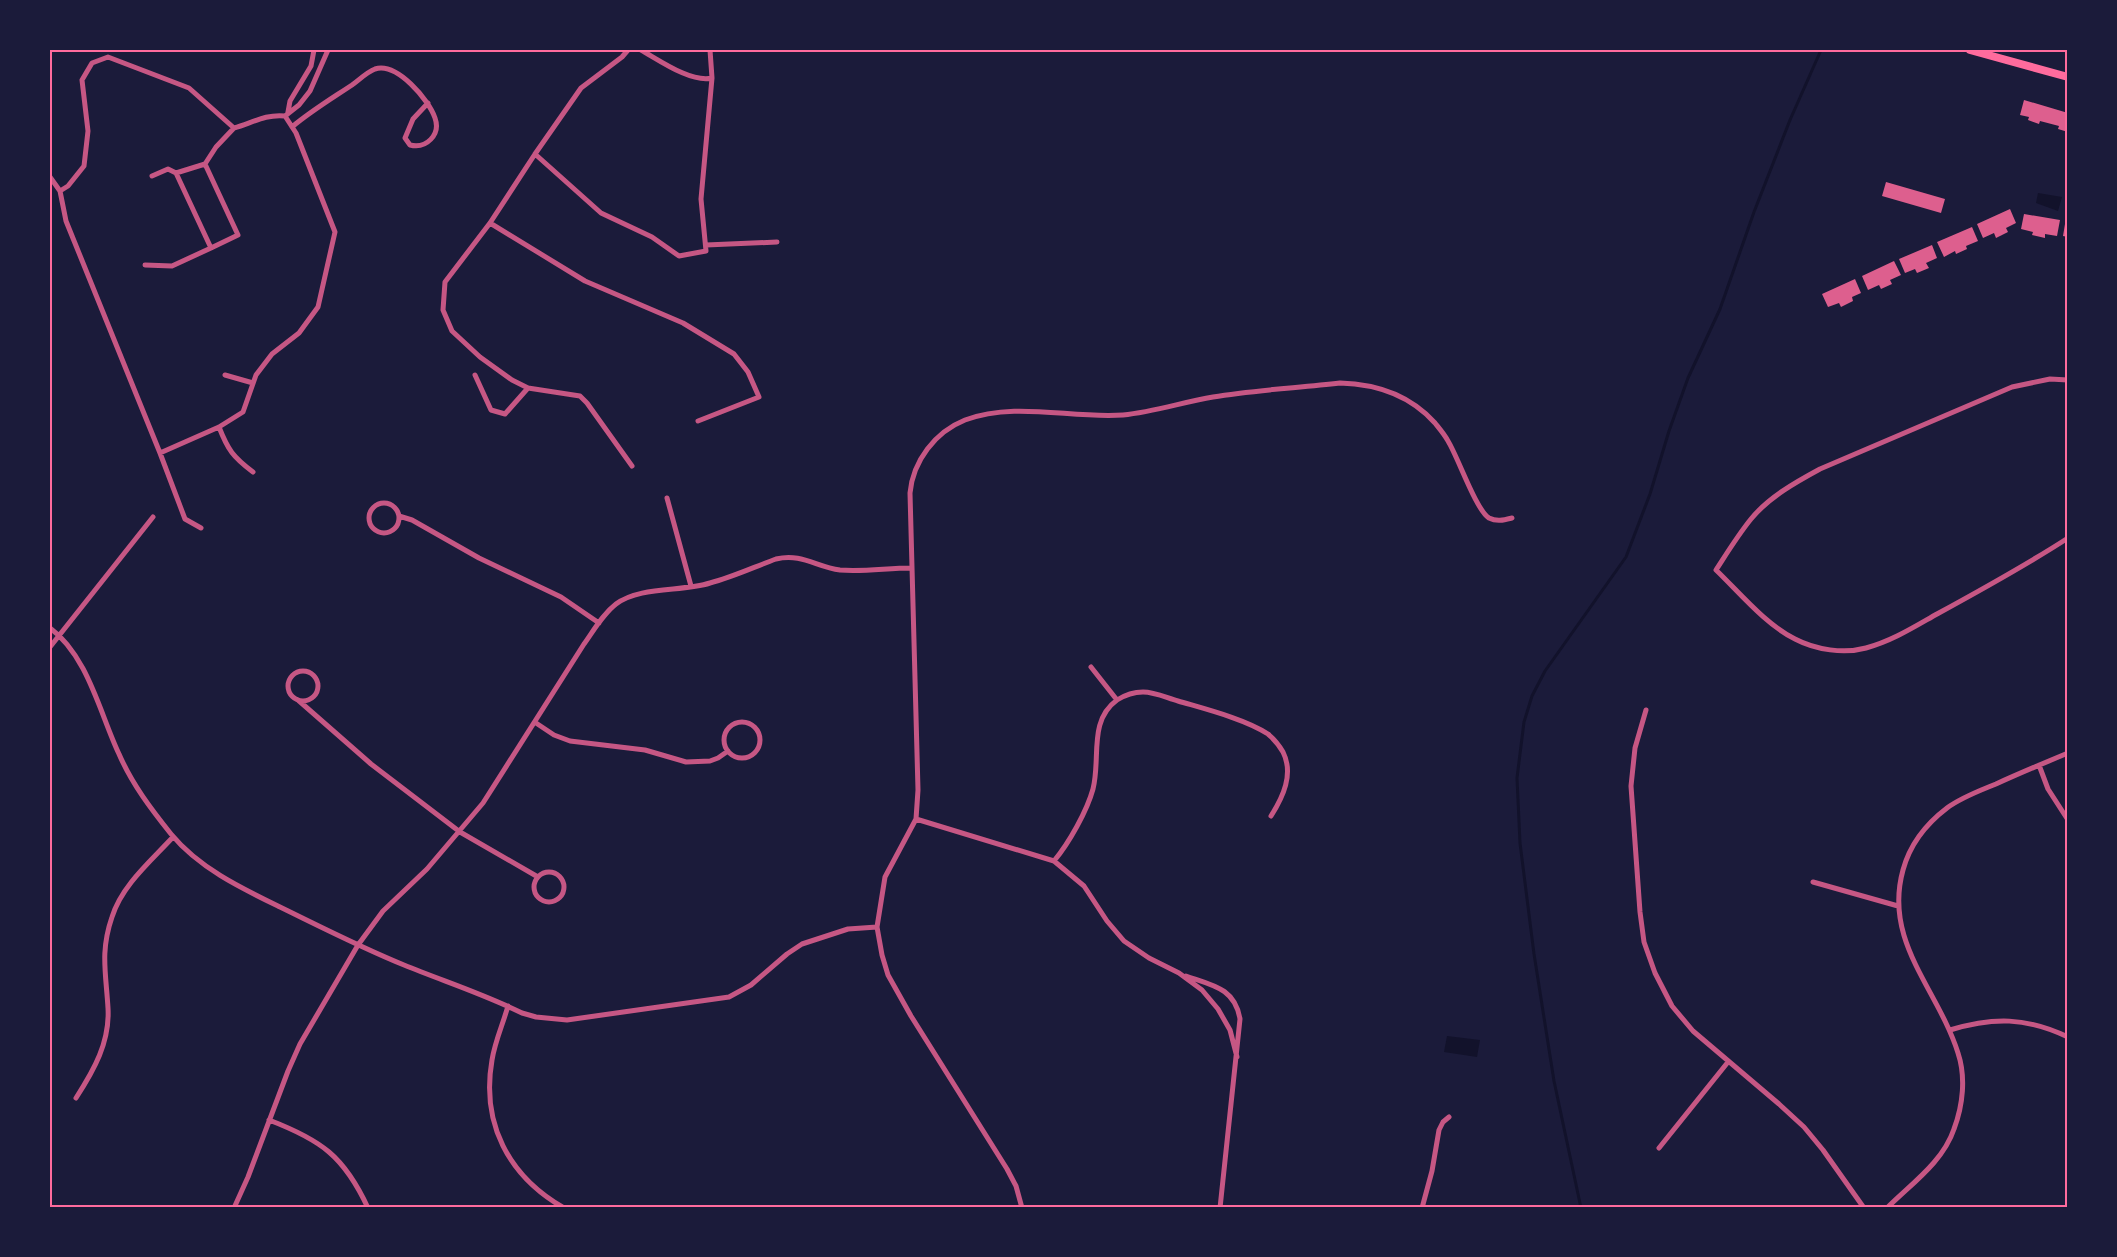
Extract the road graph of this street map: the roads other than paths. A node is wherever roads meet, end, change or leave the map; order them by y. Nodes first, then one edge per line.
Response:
1 (314, 50) edge
2 (328, 50) edge
3 (628, 50) edge
4 (641, 50) edge
5 (710, 50) edge
6 (1970, 50) edge
7 (2067, 77) edge
8 (712, 78) junction
9 (428, 104) junction
10 (286, 114) junction
11 (292, 127) junction
12 (234, 128) junction
13 (535, 154) junction
14 (205, 164) junction
15 (176, 174) junction
16 (152, 176) dead end
17 (50, 177) edge
18 (60, 191) junction
19 (490, 223) junction
20 (777, 242) dead end
21 (706, 245) junction
22 (211, 248) junction
23 (145, 265) dead end
24 (225, 375) dead end
25 (475, 375) dead end
26 (2067, 380) edge
27 (253, 383) junction
28 (528, 388) junction
29 (698, 421) dead end
30 (219, 427) junction
31 (160, 453) junction
32 (632, 466) dead end
33 (253, 472) dead end
34 (666, 498) dead end
35 (399, 516) junction
36 (153, 517) dead end
37 (1512, 518) dead end
38 (201, 528) dead end
39 (2067, 538) edge
40 (911, 567) junction
41 (691, 586) junction
42 (598, 623) junction
43 (50, 628) edge
44 (59, 635) junction
45 (50, 647) edge
46 (1092, 667) dead end
47 (298, 700) junction
48 (1118, 700) junction
49 (1646, 710) dead end
50 (536, 723) junction
51 (728, 751) junction
52 (2067, 753) edge
53 (2039, 765) junction
54 (1271, 816) dead end
55 (916, 819) junction
56 (2067, 819) edge
57 (460, 832) junction
58 (173, 837) junction
59 (1054, 861) junction
60 (538, 877) junction
61 (1813, 882) dead end
62 (1898, 906) junction
63 (877, 927) junction
64 (358, 945) junction
65 (1179, 973) junction
66 (508, 1006) junction
67 (1950, 1030) junction
68 (2067, 1037) edge
69 (1237, 1057) junction
70 (1728, 1062) junction
71 (76, 1098) dead end
72 (1449, 1117) dead end
73 (269, 1120) junction
74 (1659, 1148) dead end
75 (234, 1208) edge
76 (368, 1208) edge
77 (564, 1208) edge
78 (1022, 1208) edge
79 (1220, 1208) edge
80 (1422, 1208) edge
81 (1864, 1208) edge
82 (1887, 1208) edge

1 - 10 street
2 - 10 street
3 - 13 street
4 - 8 street
5 - 8 street
6 - 7 main road
8 - 21 street
9 - 9 street
9 - 11 street
10 - 11 street
10 - 12 street
11 - 27 street
12 - 14 street
12 - 18 street
13 - 19 street
13 - 21 street
14 - 15 street
14 - 22 street
15 - 16 street
15 - 22 street
17 - 18 street
18 - 31 street
19 - 28 street
19 - 29 street
20 - 21 street
22 - 23 street
24 - 27 street
25 - 28 street
26 - 39 street
27 - 30 street
28 - 32 street
30 - 31 street
30 - 33 street
31 - 38 street
34 - 41 street
35 - 35 street
35 - 42 street
36 - 44 street
37 - 40 street
40 - 41 street
40 - 55 street
41 - 42 street
42 - 50 street
43 - 44 street
44 - 45 street
44 - 58 street
46 - 48 street
47 - 47 street
47 - 57 street
48 - 54 street
48 - 59 street
49 - 70 street
50 - 51 street
50 - 57 street
51 - 51 street
52 - 53 street
53 - 56 street
53 - 62 street
55 - 59 street
55 - 63 street
57 - 60 street
57 - 64 street
58 - 64 street
58 - 71 street
59 - 65 street
60 - 60 street
61 - 62 street
62 - 67 street
63 - 66 street
63 - 78 street
64 - 66 street
64 - 73 street
65 - 69 street
65 - 69 street
66 - 77 street
67 - 68 street
67 - 82 street
69 - 79 street
70 - 74 street
70 - 81 street
72 - 80 street
73 - 75 street
73 - 76 street

